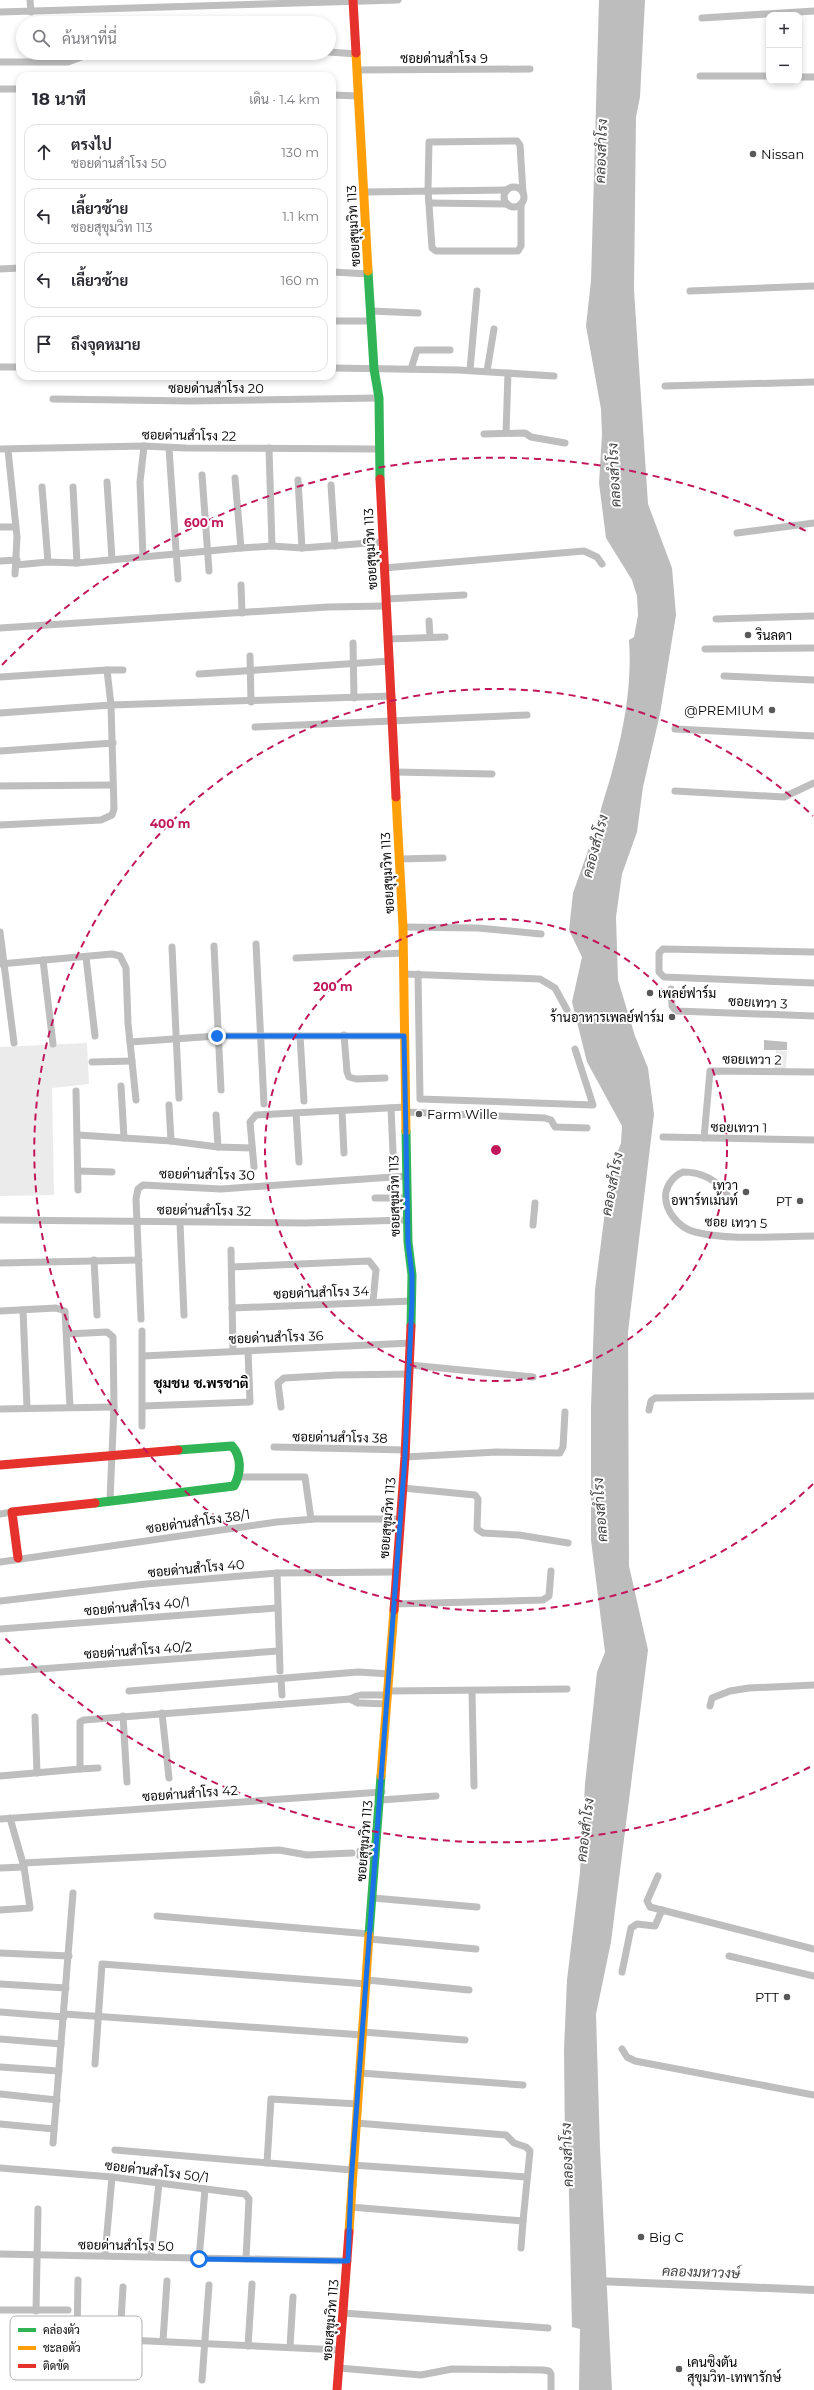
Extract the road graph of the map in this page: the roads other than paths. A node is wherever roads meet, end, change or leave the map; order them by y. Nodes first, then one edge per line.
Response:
1 (30, 0) edge
2 (398, 0) edge
3 (353, 1) edge
4 (814, 11) edge
5 (0, 12) edge
6 (30, 12) junction
7 (702, 18) dead end
8 (336, 52) edge
9 (357, 54) junction
10 (73, 60) edge
11 (0, 62) edge
12 (530, 69) dead end
13 (357, 70) junction
14 (700, 76) dead end
15 (766, 76) edge
16 (802, 77) edge
17 (814, 77) edge
18 (0, 89) edge
19 (16, 89) edge
20 (336, 95) edge
21 (359, 96) junction
22 (428, 190) junction
23 (507, 190) junction
24 (364, 192) junction
25 (522, 192) junction
26 (429, 202) junction
27 (507, 204) junction
28 (520, 204) junction
29 (16, 268) edge
30 (0, 269) edge
31 (336, 272) edge
32 (368, 274) junction
33 (814, 286) edge
34 (477, 291) dead end
35 (690, 291) dead end
36 (371, 311) junction
37 (418, 313) dead end
38 (336, 321) edge
39 (371, 321) junction
40 (494, 329) dead end
41 (450, 350) dead end
42 (0, 367) edge
43 (16, 367) edge
44 (336, 368) edge
45 (374, 369) junction
46 (411, 369) junction
47 (470, 370) junction
48 (487, 372) junction
49 (508, 373) junction
50 (554, 376) dead end
51 (814, 382) edge
52 (665, 386) dead end
53 (53, 398) dead end
54 (379, 398) junction
55 (484, 434) dead end
56 (506, 434) junction
57 (565, 443) dead end
58 (144, 446) junction
59 (169, 448) junction
60 (269, 448) junction
61 (378, 449) junction
62 (0, 450) edge
63 (8, 450) junction
64 (202, 475) dead end
65 (235, 478) dead end
66 (298, 480) dead end
67 (107, 482) dead end
68 (331, 485) dead end
69 (42, 487) dead end
70 (73, 487) dead end
71 (814, 523) edge
72 (14, 526) junction
73 (0, 527) edge
74 (737, 533) dead end
75 (383, 542) junction
76 (272, 546) junction
77 (335, 546) junction
78 (241, 548) junction
79 (302, 548) junction
80 (208, 551) junction
81 (176, 554) junction
82 (143, 556) junction
83 (112, 559) junction
84 (0, 561) edge
85 (16, 562) junction
86 (48, 562) junction
87 (77, 563) junction
88 (602, 564) dead end
89 (384, 568) junction
90 (209, 571) dead end
91 (15, 574) dead end
92 (178, 579) dead end
93 (241, 585) dead end
94 (464, 595) dead end
95 (386, 602) junction
96 (242, 613) junction
97 (814, 616) edge
98 (716, 619) dead end
99 (429, 621) dead end
100 (0, 628) edge
101 (445, 637) dead end
102 (430, 638) junction
103 (389, 639) junction
104 (353, 643) dead end
105 (814, 648) edge
106 (705, 649) dead end
107 (250, 656) dead end
108 (390, 661) junction
109 (353, 665) junction
110 (107, 670) junction
111 (123, 670) dead end
112 (252, 672) junction
113 (199, 674) dead end
114 (724, 676) dead end
115 (0, 677) edge
116 (814, 680) edge
117 (392, 696) junction
118 (354, 698) junction
119 (251, 702) junction
120 (111, 705) junction
121 (0, 713) edge
122 (527, 715) dead end
123 (393, 721) junction
124 (255, 728) dead end
125 (675, 729) dead end
126 (814, 736) edge
127 (112, 743) junction
128 (0, 751) edge
129 (395, 772) junction
130 (492, 774) dead end
131 (814, 783) edge
132 (113, 785) junction
133 (0, 786) edge
134 (675, 791) dead end
135 (0, 825) edge
136 (443, 858) dead end
137 (399, 859) junction
138 (403, 927) junction
139 (0, 932) edge
140 (541, 934) dead end
141 (256, 944) dead end
142 (214, 946) dead end
143 (172, 947) dead end
144 (814, 952) edge
145 (403, 953) junction
146 (86, 957) junction
147 (296, 958) dead end
148 (43, 960) junction
149 (2, 964) edge
150 (403, 974) junction
151 (418, 974) junction
152 (814, 983) edge
153 (671, 989) dead end
154 (567, 1010) dead end
155 (814, 1016) edge
156 (344, 1035) junction
157 (95, 1036) dead end
158 (217, 1036) junction
159 (261, 1036) junction
160 (300, 1036) junction
161 (404, 1036) junction
162 (176, 1037) junction
163 (130, 1042) junction
164 (14, 1043) dead end
165 (53, 1044) dead end
166 (575, 1049) dead end
167 (132, 1061) junction
168 (92, 1062) dead end
169 (814, 1072) edge
170 (385, 1078) dead end
171 (121, 1086) dead end
172 (221, 1090) dead end
173 (76, 1091) dead end
174 (179, 1098) dead end
175 (136, 1100) dead end
176 (304, 1101) dead end
177 (264, 1104) dead end
178 (169, 1105) dead end
179 (391, 1108) junction
180 (406, 1109) junction
181 (342, 1111) junction
182 (296, 1113) junction
183 (216, 1115) dead end
184 (587, 1128) dead end
185 (78, 1135) junction
186 (663, 1136) dead end
187 (124, 1138) junction
188 (704, 1138) junction
189 (814, 1140) edge
190 (171, 1141) junction
191 (218, 1147) junction
192 (252, 1148) junction
193 (393, 1152) dead end
194 (344, 1153) dead end
195 (299, 1162) dead end
196 (254, 1167) dead end
197 (78, 1171) junction
198 (112, 1172) dead end
199 (407, 1176) junction
200 (78, 1190) dead end
201 (727, 1195) dead end
202 (375, 1198) dead end
203 (407, 1198) junction
204 (535, 1203) dead end
205 (0, 1220) edge
206 (137, 1220) junction
207 (408, 1220) junction
208 (180, 1223) junction
209 (533, 1225) dead end
210 (814, 1236) edge
211 (231, 1250) dead end
212 (94, 1260) junction
213 (139, 1260) junction
214 (0, 1263) edge
215 (232, 1267) junction
216 (412, 1301) junction
217 (373, 1302) junction
218 (232, 1308) junction
219 (23, 1310) junction
220 (0, 1311) edge
221 (96, 1314) dead end
222 (184, 1315) dead end
223 (141, 1319) dead end
224 (142, 1331) dead end
225 (68, 1334) junction
226 (411, 1343) junction
227 (232, 1351) junction
228 (248, 1351) junction
229 (143, 1356) junction
230 (409, 1369) junction
231 (533, 1377) dead end
232 (814, 1396) edge
233 (143, 1406) junction
234 (27, 1407) junction
235 (70, 1407) junction
236 (114, 1407) junction
237 (281, 1407) dead end
238 (0, 1409) edge
239 (649, 1410) dead end
240 (564, 1412) dead end
241 (142, 1426) dead end
242 (274, 1447) dead end
243 (405, 1453) junction
244 (112, 1458) junction
245 (0, 1465) edge
246 (239, 1477) junction
247 (403, 1488) junction
248 (110, 1500) junction
249 (12, 1512) junction
250 (0, 1514) edge
251 (311, 1519) junction
252 (400, 1519) junction
253 (568, 1543) dead end
254 (18, 1558) junction
255 (0, 1562) edge
256 (551, 1571) dead end
257 (395, 1572) junction
258 (277, 1573) junction
259 (0, 1601) edge
260 (394, 1604) junction
261 (277, 1608) junction
262 (0, 1629) edge
263 (278, 1651) junction
264 (280, 1671) dead end
265 (0, 1672) edge
266 (390, 1674) junction
267 (281, 1679) junction
268 (814, 1685) edge
269 (567, 1689) dead end
270 (129, 1691) dead end
271 (472, 1691) junction
272 (282, 1695) dead end
273 (388, 1697) junction
274 (710, 1706) dead end
275 (162, 1713) junction
276 (123, 1716) junction
277 (35, 1717) dead end
278 (98, 1768) dead end
279 (80, 1769) junction
280 (37, 1773) junction
281 (0, 1776) edge
282 (169, 1778) dead end
283 (127, 1782) dead end
284 (474, 1786) dead end
285 (381, 1796) junction
286 (436, 1796) dead end
287 (10, 1818) junction
288 (0, 1819) edge
289 (376, 1853) junction
290 (23, 1865) junction
291 (0, 1868) edge
292 (658, 1876) dead end
293 (73, 1893) dead end
294 (373, 1898) junction
295 (477, 1907) dead end
296 (0, 1910) edge
297 (662, 1910) junction
298 (157, 1916) dead end
299 (370, 1936) junction
300 (476, 1949) dead end
301 (814, 1949) edge
302 (0, 1953) edge
303 (68, 1956) junction
304 (729, 1956) dead end
305 (622, 1972) dead end
306 (814, 1976) edge
307 (367, 1982) junction
308 (0, 1984) edge
309 (66, 1988) junction
310 (469, 1990) dead end
311 (0, 2012) edge
312 (64, 2016) junction
313 (98, 2016) junction
314 (363, 2033) junction
315 (0, 2039) edge
316 (465, 2040) dead end
317 (62, 2044) junction
318 (622, 2049) dead end
319 (95, 2064) dead end
320 (0, 2067) edge
321 (59, 2071) junction
322 (360, 2073) junction
323 (523, 2085) dead end
324 (0, 2094) edge
325 (814, 2095) edge
326 (57, 2100) junction
327 (358, 2104) junction
328 (356, 2123) junction
329 (0, 2124) edge
330 (54, 2129) junction
331 (53, 2143) dead end
332 (115, 2150) dead end
333 (267, 2163) junction
334 (0, 2168) edge
335 (352, 2168) junction
336 (112, 2177) junction
337 (527, 2177) junction
338 (160, 2183) junction
339 (205, 2189) junction
340 (350, 2207) junction
341 (38, 2209) dead end
342 (523, 2221) junction
343 (520, 2248) dead end
344 (0, 2254) edge
345 (37, 2255) junction
346 (105, 2255) junction
347 (151, 2256) junction
348 (246, 2258) junction
349 (199, 2259) junction
350 (348, 2261) junction
351 (78, 2280) dead end
352 (167, 2281) dead end
353 (252, 2284) dead end
354 (209, 2285) dead end
355 (124, 2287) dead end
356 (294, 2297) dead end
357 (0, 2310) edge
358 (68, 2310) dead end
359 (36, 2311) junction
360 (343, 2313) junction
361 (77, 2316) edge
362 (122, 2316) edge
363 (548, 2328) dead end
364 (142, 2340) edge
365 (163, 2341) junction
366 (206, 2343) junction
367 (248, 2346) junction
368 (290, 2347) junction
369 (340, 2350) junction
370 (339, 2368) junction
371 (202, 2380) dead end
372 (337, 2390) edge
373 (551, 2390) edge

1 - 6 street
2 - 3 street
3 - 6 street
3 - 9 main road, ซอยสุขุมวิท 113
4 - 7 street
5 - 6 street
8 - 9 street
9 - 13 main road, ซอยสุขุมวิท 113
10 - 11 street
12 - 13 street, ซอยด่านสำโรง 9
13 - 21 main road, ซอยสุขุมวิท 113
14 - 15 street
16 - 17 street
18 - 19 street
20 - 21 street
21 - 24 main road, ซอยสุขุมวิท 113
22 - 23 street
22 - 24 street
22 - 25 street
22 - 26 street
23 - 25 street
23 - 27 street
24 - 32 main road, ซอยสุขุมวิท 113
25 - 28 street
26 - 27 street
26 - 28 street
27 - 28 street
29 - 30 street
31 - 32 street
32 - 36 main road, ซอยสุขุมวิท 113
33 - 35 street
34 - 47 street
36 - 37 street
36 - 39 main road, ซอยสุขุมวิท 113
38 - 39 street
39 - 45 main road, ซอยสุขุมวิท 113
40 - 48 street
41 - 46 street
42 - 43 street
44 - 45 street
45 - 46 street
45 - 54 main road, ซอยสุขุมวิท 113
46 - 47 street
47 - 48 street
48 - 49 street
49 - 50 street
49 - 56 street
51 - 52 street
53 - 54 street, ซอยด่านสำโรง 20
54 - 61 main road, ซอยสุขุมวิท 113
55 - 56 street
56 - 57 street
58 - 59 street, ซอยด่านสำโรง 22
58 - 63 street, ซอยด่านสำโรง 22
58 - 82 street
59 - 60 street, ซอยด่านสำโรง 22
59 - 81 street
60 - 61 street, ซอยด่านสำโรง 22
60 - 76 street
61 - 75 main road, ซอยสุขุมวิท 113
62 - 63 street, ซอยด่านสำโรง 22
63 - 72 street
64 - 80 street
65 - 78 street
66 - 79 street
67 - 83 street
68 - 77 street
69 - 86 street
70 - 87 street
71 - 74 street
72 - 73 street
72 - 85 street
75 - 77 street
75 - 89 main road, ซอยสุขุมวิท 113
76 - 78 street
76 - 79 street
77 - 79 street
78 - 80 street
80 - 81 street
80 - 90 street
81 - 82 street
81 - 92 street
82 - 83 street
83 - 87 street
84 - 85 street
85 - 86 street
85 - 91 street
86 - 87 street
88 - 89 street
89 - 95 main road, ซอยสุขุมวิท 113
93 - 96 street
94 - 95 street
95 - 96 street
95 - 103 main road, ซอยสุขุมวิท 113
96 - 100 street
97 - 98 street
99 - 102 street
101 - 102 street
102 - 103 street
103 - 108 main road, ซอยสุขุมวิท 113
104 - 109 street
105 - 106 street
107 - 112 street
108 - 109 street
108 - 117 main road, ซอยสุขุมวิท 113
109 - 112 street
109 - 118 street
110 - 111 street
110 - 115 street
110 - 120 street
112 - 113 street
112 - 119 street
114 - 116 street
117 - 118 street
117 - 123 main road, ซอยสุขุมวิท 113
118 - 119 street
119 - 120 street
120 - 121 street
120 - 127 street
122 - 123 street
123 - 124 street
123 - 129 main road, ซอยสุขุมวิท 113
125 - 126 street
127 - 128 street
127 - 132 street
129 - 130 street
129 - 137 main road, ซอยสุขุมวิท 113
131 - 134 street
132 - 133 street
132 - 135 street
136 - 137 street
137 - 138 main road, ซอยสุขุมวิท 113
138 - 140 street
138 - 145 main road, ซอยสุขุมวิท 113
139 - 149 street
141 - 159 street
142 - 158 street
143 - 162 street
144 - 152 street
145 - 147 street
145 - 150 main road, ซอยสุขุมวิท 113
146 - 148 street
146 - 157 street
146 - 163 street
148 - 149 street
148 - 165 street
149 - 164 street
150 - 151 street
150 - 161 main road, ซอยสุขุมวิท 113
151 - 154 street
151 - 166 street
153 - 155 street, ซอยเทวา 3
156 - 160 street
156 - 161 street
156 - 170 street
158 - 159 street
158 - 162 street
158 - 172 street
159 - 160 street
159 - 177 street
160 - 176 street
161 - 180 main road, ซอยสุขุมวิท 113
162 - 163 street
162 - 174 street
163 - 167 street
167 - 168 street
167 - 175 street
169 - 188 street, ซอยเทวา 2
171 - 187 street
173 - 185 street
178 - 190 street
179 - 180 street
179 - 181 street
179 - 193 street
180 - 184 street
180 - 199 main road, ซอยสุขุมวิท 113
181 - 182 street
181 - 194 street
182 - 192 street
182 - 195 street
183 - 191 street
185 - 187 street
185 - 197 street
186 - 188 street, ซอยเทวา 1
187 - 190 street
188 - 189 street, ซอยเทวา 1
190 - 191 street
191 - 192 street
192 - 196 street
197 - 198 street
197 - 200 street
199 - 203 main road, ซอยสุขุมวิท 113
199 - 206 street, ซอยด่านสำโรง 30
201 - 210 street, ซอย เทวา 5
202 - 203 street
203 - 207 main road, ซอยสุขุมวิท 113
204 - 209 street
205 - 206 street, ซอยด่านสำโรง 32
206 - 208 street, ซอยด่านสำโรง 32
206 - 213 street, ซอยด่านสำโรง 30
207 - 208 street, ซอยด่านสำโรง 32
207 - 216 main road, ซอยสุขุมวิท 113
208 - 222 street
211 - 215 street
212 - 213 street
212 - 214 street
212 - 221 street
213 - 223 street, ซอยด่านสำโรง 30
215 - 217 street
215 - 218 street
216 - 217 street, ซอยด่านสำโรง 34
216 - 226 main road, ซอยสุขุมวิท 113
217 - 218 street, ซอยด่านสำโรง 34
218 - 227 street
219 - 220 street
219 - 225 street
219 - 234 street
224 - 229 street
225 - 235 street
225 - 236 street
226 - 228 street, ซอยด่านสำโรง 36
226 - 230 main road, ซอยสุขุมวิท 113
227 - 228 street, ซอยด่านสำโรง 36
227 - 229 street, ซอยด่านสำโรง 36
228 - 233 street
229 - 233 street
230 - 231 street
230 - 237 street
230 - 243 main road, ซอยสุขุมวิท 113
232 - 239 street
233 - 241 street
234 - 235 street
234 - 238 street
235 - 236 street
236 - 244 street
240 - 243 street, ซอยด่านสำโรง 38
242 - 243 street, ซอยด่านสำโรง 38
243 - 247 main road, ซอยสุขุมวิท 113
244 - 245 main road
244 - 246 main road
244 - 248 street
246 - 248 main road
246 - 251 street
247 - 252 main road, ซอยสุขุมวิท 113
247 - 253 street
248 - 249 main road
249 - 250 street
249 - 254 main road
251 - 252 street, ซอยด่านสำโรง 38/1
251 - 254 street, ซอยด่านสำโรง 38/1
252 - 257 main road, ซอยสุขุมวิท 113
254 - 255 street, ซอยด่านสำโรง 38/1
256 - 260 street
257 - 258 street, ซอยด่านสำโรง 40
257 - 260 main road, ซอยสุขุมวิท 113
258 - 259 street, ซอยด่านสำโรง 40
258 - 261 street
260 - 266 main road, ซอยสุขุมวิท 113
261 - 262 street, ซอยด่านสำโรง 40/1
261 - 263 street
263 - 264 street
263 - 265 street, ซอยด่านสำโรง 40/2
266 - 267 street
266 - 273 main road, ซอยสุขุมวิท 113
267 - 270 street
267 - 272 street
268 - 274 street
269 - 271 street
271 - 273 street
271 - 284 street
273 - 275 street
273 - 285 main road, ซอยสุขุมวิท 113
275 - 276 street
275 - 282 street
276 - 279 street
276 - 283 street
277 - 280 street
278 - 279 street
279 - 280 street
280 - 281 street
285 - 286 street, ซอยด่านสำโรง 42
285 - 287 street, ซอยด่านสำโรง 42
285 - 289 main road, ซอยสุขุมวิท 113
287 - 288 street, ซอยด่านสำโรง 42
287 - 290 street
289 - 290 street
289 - 294 main road, ซอยสุขุมวิท 113
290 - 291 street
290 - 296 street
292 - 297 street
293 - 303 street
294 - 295 street
294 - 299 main road, ซอยสุขุมวิท 113
297 - 301 street
297 - 305 street
298 - 299 street
299 - 300 street
299 - 307 main road, ซอยสุขุมวิท 113
302 - 303 street
303 - 309 street
304 - 306 street
307 - 310 street
307 - 313 street
307 - 314 main road, ซอยสุขุมวิท 113
308 - 309 street
309 - 312 street
311 - 312 street
312 - 313 street
312 - 317 street
313 - 314 street
313 - 319 street
314 - 316 street
314 - 322 main road, ซอยสุขุมวิท 113
315 - 317 street
317 - 321 street
318 - 325 street
320 - 321 street
321 - 326 street
322 - 323 street
322 - 327 main road, ซอยสุขุมวิท 113
324 - 326 street
326 - 330 street
327 - 328 main road, ซอยสุขุมวิท 113
327 - 333 street
328 - 335 main road, ซอยสุขุมวิท 113
328 - 337 street
329 - 330 street
330 - 331 street
332 - 333 street
333 - 335 street
334 - 336 street, ซอยด่านสำโรง 50/1
335 - 337 street
335 - 340 main road, ซอยสุขุมวิท 113
336 - 338 street, ซอยด่านสำโรง 50/1
336 - 346 street
337 - 342 street
338 - 339 street, ซอยด่านสำโรง 50/1
338 - 347 street
339 - 348 street, ซอยด่านสำโรง 50/1
339 - 349 street
340 - 342 street
340 - 350 main road, ซอยสุขุมวิท 113
341 - 345 street
342 - 343 street
344 - 345 street, ซอยด่านสำโรง 50
345 - 346 street, ซอยด่านสำโรง 50
345 - 359 street
346 - 347 street, ซอยด่านสำโรง 50
347 - 349 street, ซอยด่านสำโรง 50
348 - 349 street, ซอยด่านสำโรง 50
348 - 350 street, ซอยด่านสำโรง 50
350 - 360 main road, ซอยสุขุมวิท 113
351 - 361 street
352 - 365 street
353 - 367 street
354 - 366 street
355 - 362 street
356 - 368 street
357 - 359 street
358 - 359 street
360 - 363 street
360 - 369 main road, ซอยสุขุมวิท 113
364 - 365 street
365 - 366 street
366 - 367 street
366 - 371 street
367 - 368 street
368 - 369 street
369 - 370 main road, ซอยสุขุมวิท 113
370 - 372 main road, ซอยสุขุมวิท 113
370 - 373 street

